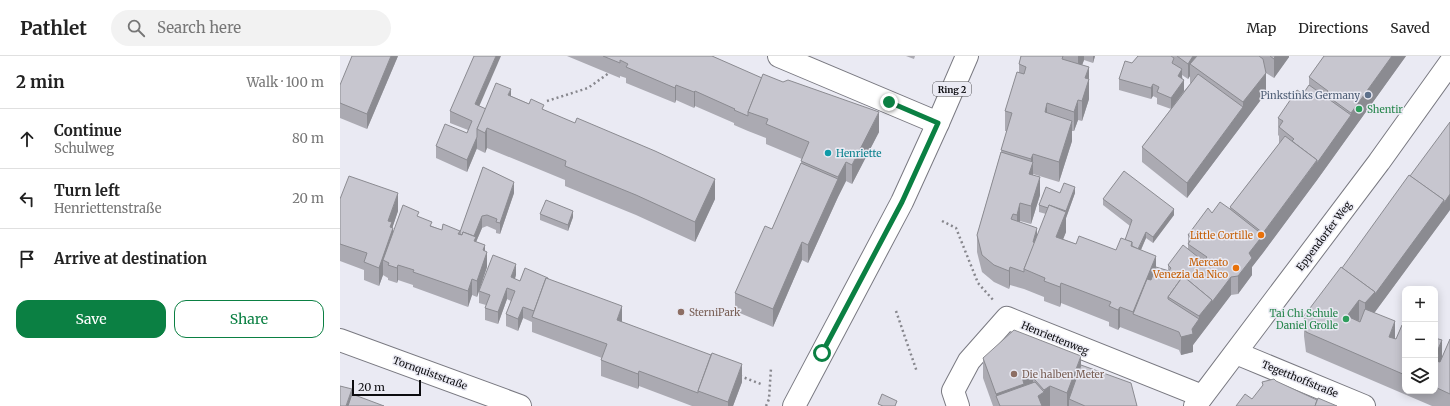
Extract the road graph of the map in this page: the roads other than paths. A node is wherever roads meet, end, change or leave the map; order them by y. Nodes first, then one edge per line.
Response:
1 (778, 56) edge
2 (967, 56) edge
3 (1450, 63) edge
4 (938, 123) junction
5 (340, 340) edge
6 (1236, 353) junction
7 (1198, 401) edge
8 (520, 406) edge
9 (794, 406) edge
10 (958, 406) edge
11 (1364, 406) edge

1 - 4 street
2 - 4 street, Ring 2
3 - 6 street, Eppendorfer Weg
4 - 9 street, Ring 2
5 - 8 street, Tornquiststraße
6 - 7 street, Eppendorfer Weg
6 - 11 street, Tegetthoffstraße
7 - 10 street, Henriettenweg

